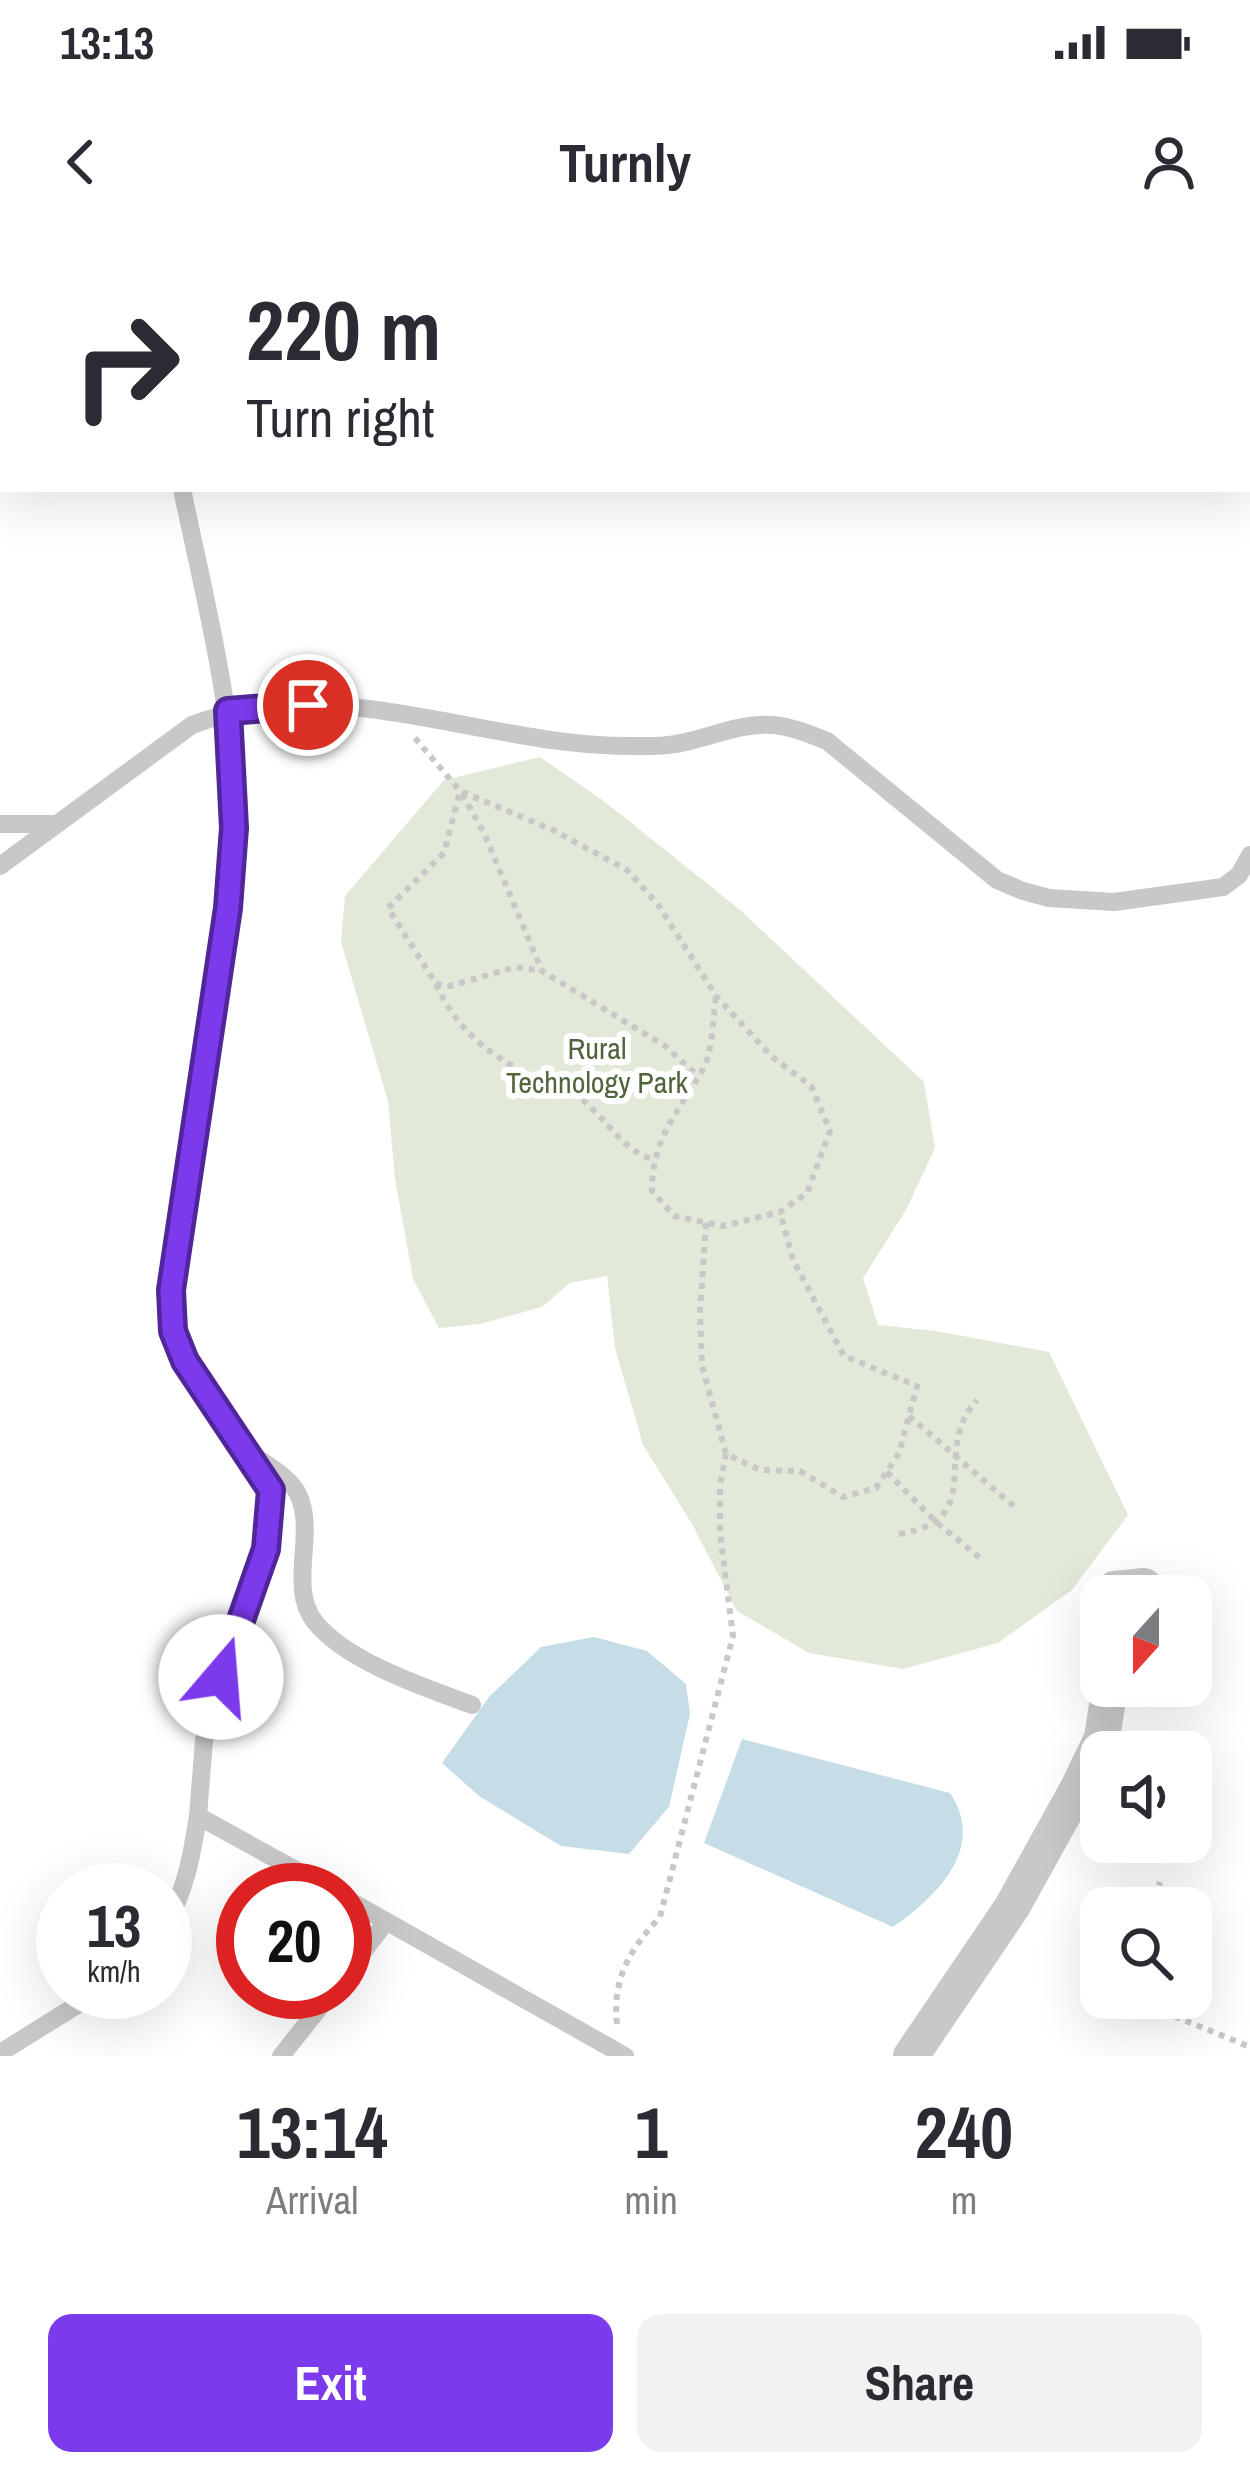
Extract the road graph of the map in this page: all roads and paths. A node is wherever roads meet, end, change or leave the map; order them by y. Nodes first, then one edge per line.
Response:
1 (183, 492) edge
2 (228, 711) junction
3 (393, 713) junction
4 (460, 791) junction
5 (0, 824) edge
6 (54, 824) junction
7 (1250, 855) edge
8 (0, 866) edge
9 (542, 971) junction
10 (436, 984) junction
11 (716, 996) junction
12 (698, 1076) junction
13 (652, 1159) junction
14 (780, 1212) junction
15 (706, 1222) junction
16 (977, 1400) dead end
17 (909, 1416) junction
18 (248, 1450) junction
19 (726, 1454) junction
20 (955, 1456) junction
21 (887, 1472) junction
22 (1017, 1510) dead end
23 (936, 1522) junction
24 (898, 1534) dead end
25 (984, 1561) dead end
26 (472, 1705) dead end
27 (1107, 1707) edge
28 (198, 1816) junction
29 (191, 1863) edge
30 (283, 1863) edge
31 (1160, 1882) dead end
32 (1158, 1887) edge
33 (372, 1914) edge
34 (386, 1922) junction
35 (372, 1940) edge
36 (55, 2019) edge
37 (310, 2019) edge
38 (1181, 2019) edge
39 (623, 2047) edge
40 (1250, 2047) edge
41 (0, 2053) edge
42 (281, 2056) edge
43 (911, 2056) edge

1 - 2 lane
2 - 3 lane
2 - 6 lane
2 - 18 lane
3 - 4 path
3 - 7 lane
4 - 9 path
4 - 10 path
4 - 11 path
5 - 6 lane
6 - 8 lane
9 - 10 path
9 - 12 path
10 - 13 path
11 - 12 path
11 - 14 path
12 - 13 path
13 - 15 path
14 - 15 path
14 - 17 path
15 - 19 path
16 - 20 path
17 - 20 path
17 - 21 path
18 - 26 lane
18 - 28 lane
19 - 21 path
19 - 39 path
20 - 22 path
20 - 23 path
21 - 23 path
23 - 24 path
23 - 25 path
27 - 43 street
28 - 29 lane
28 - 30 lane
31 - 32 path
33 - 34 lane
34 - 35 lane
34 - 39 lane
36 - 41 lane
37 - 42 lane
38 - 40 path

